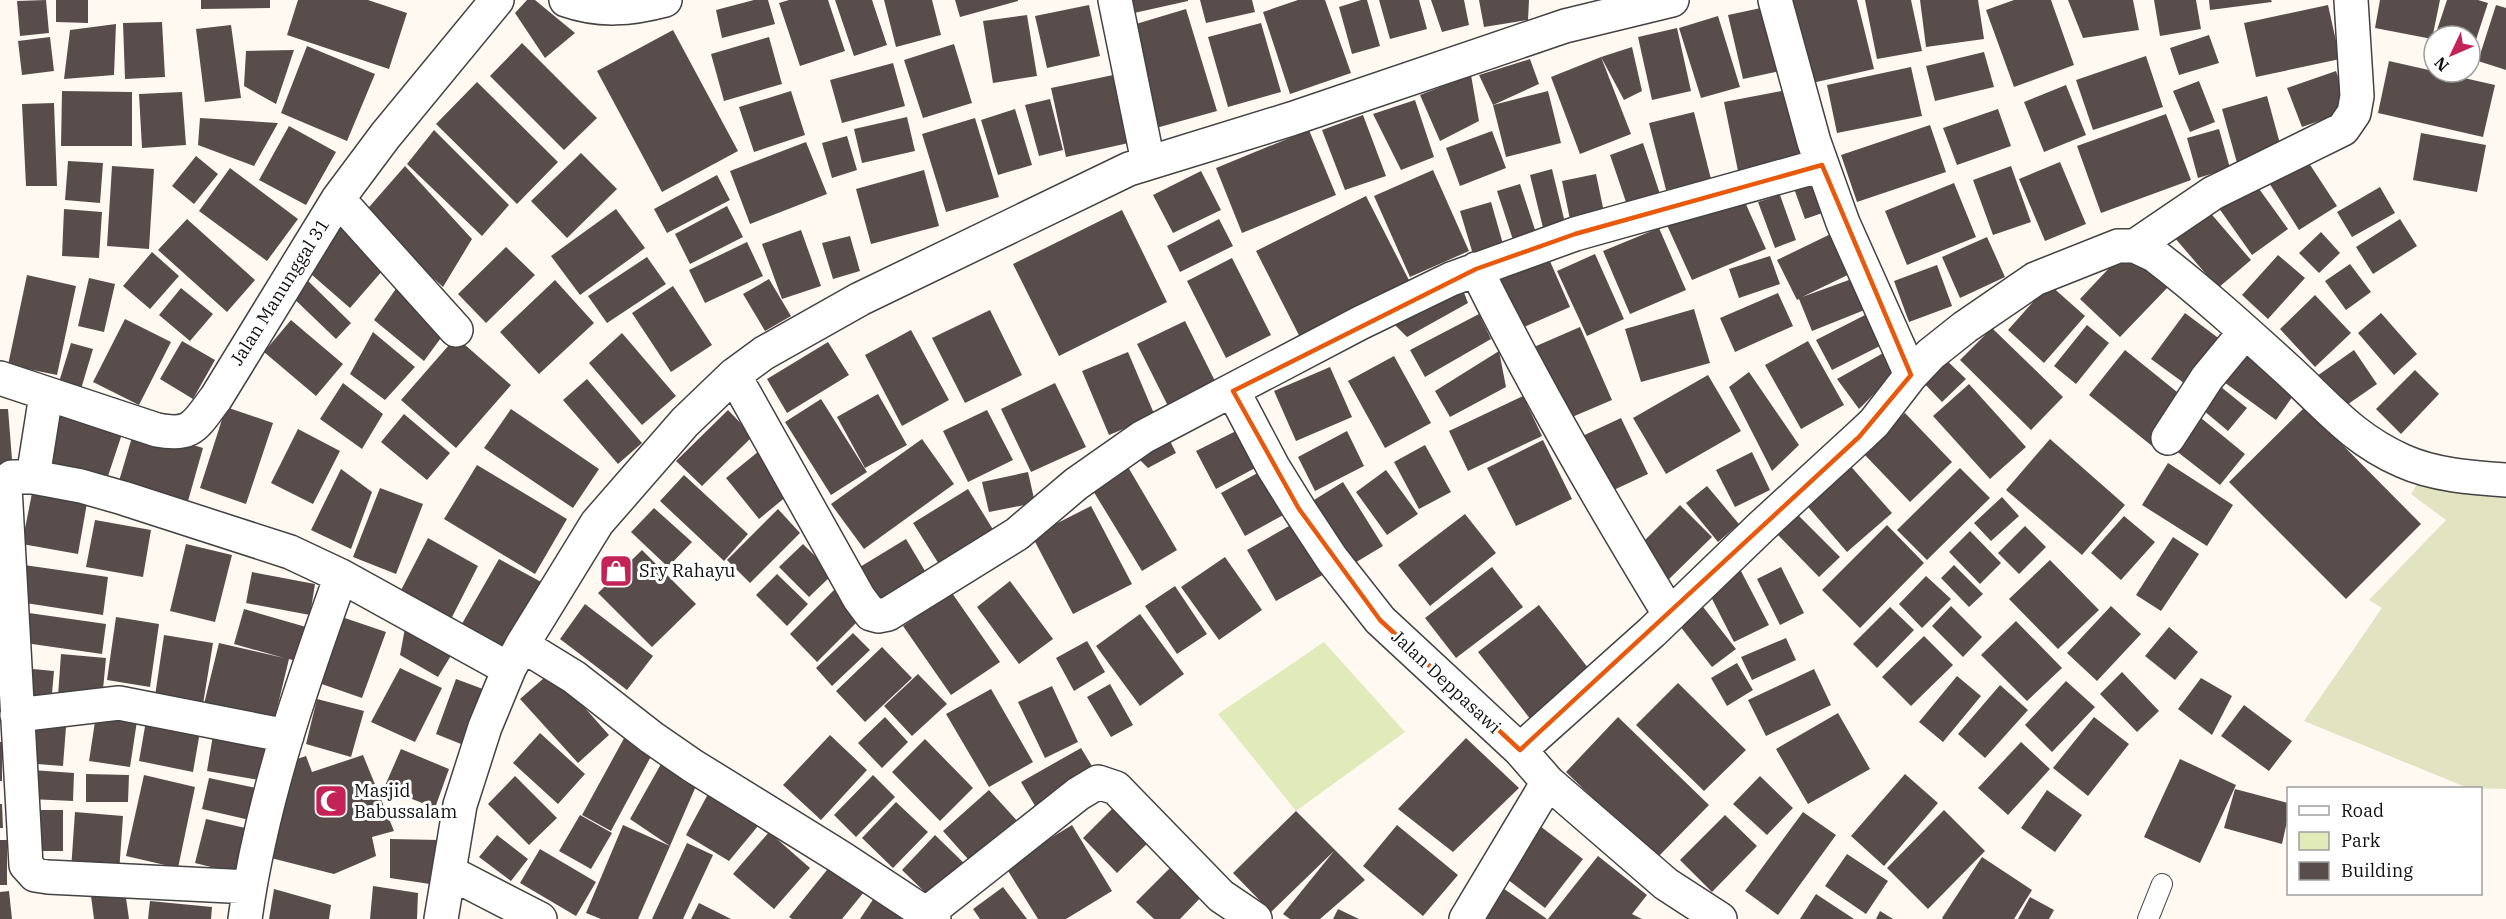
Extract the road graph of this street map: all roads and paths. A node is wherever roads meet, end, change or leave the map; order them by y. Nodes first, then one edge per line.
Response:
1 (497, 0) edge
2 (566, 0) edge
3 (665, 0) edge
4 (1115, 0) edge
5 (1672, 0) edge
6 (1774, 0) edge
7 (2351, 0) edge
8 (1148, 162) junction
9 (1822, 165) junction
10 (338, 199) junction
11 (2135, 246) junction
12 (1476, 270) junction
13 (456, 330) dead end
14 (2245, 332) junction
15 (734, 375) junction
16 (1911, 375) junction
17 (0, 378) edge
18 (1233, 391) junction
19 (46, 395) junction
20 (2168, 438) dead end
21 (33, 477) junction
22 (2506, 480) edge
23 (340, 576) junction
24 (1670, 615) junction
25 (516, 657) junction
26 (17, 715) junction
27 (287, 736) junction
28 (1520, 750) junction
29 (1548, 782) junction
30 (449, 872) junction
31 (2162, 884) dead end
32 (250, 887) junction
33 (930, 917) edge
34 (246, 919) edge
35 (441, 919) edge
36 (540, 919) edge
37 (1255, 919) edge
38 (1466, 919) edge
39 (1720, 919) edge
40 (2148, 919) edge

1 - 10 street, Jalan Manunggal 31
2 - 3 street
4 - 8 street
5 - 8 street
6 - 9 street
7 - 11 street
8 - 15 street
9 - 12 street
9 - 16 street
10 - 13 street
10 - 19 street, Jalan Manunggal 31
11 - 14 street
11 - 16 street
12 - 18 street
12 - 24 street
14 - 20 street
14 - 22 street
15 - 18 street
15 - 25 street
16 - 24 street
17 - 19 street, Jalan Manunggal 31
18 - 28 street, Jalan Deppasawi
19 - 21 street
21 - 23 street
21 - 26 street
23 - 25 street
23 - 27 street
24 - 28 street
25 - 30 street
25 - 33 street
26 - 27 street
26 - 32 street
27 - 32 street
28 - 29 street, Jalan Deppasawi
29 - 38 street
29 - 39 street, Jalan Deppasawi
30 - 35 street
30 - 36 street
31 - 40 lane
32 - 34 street
33 - 37 street

